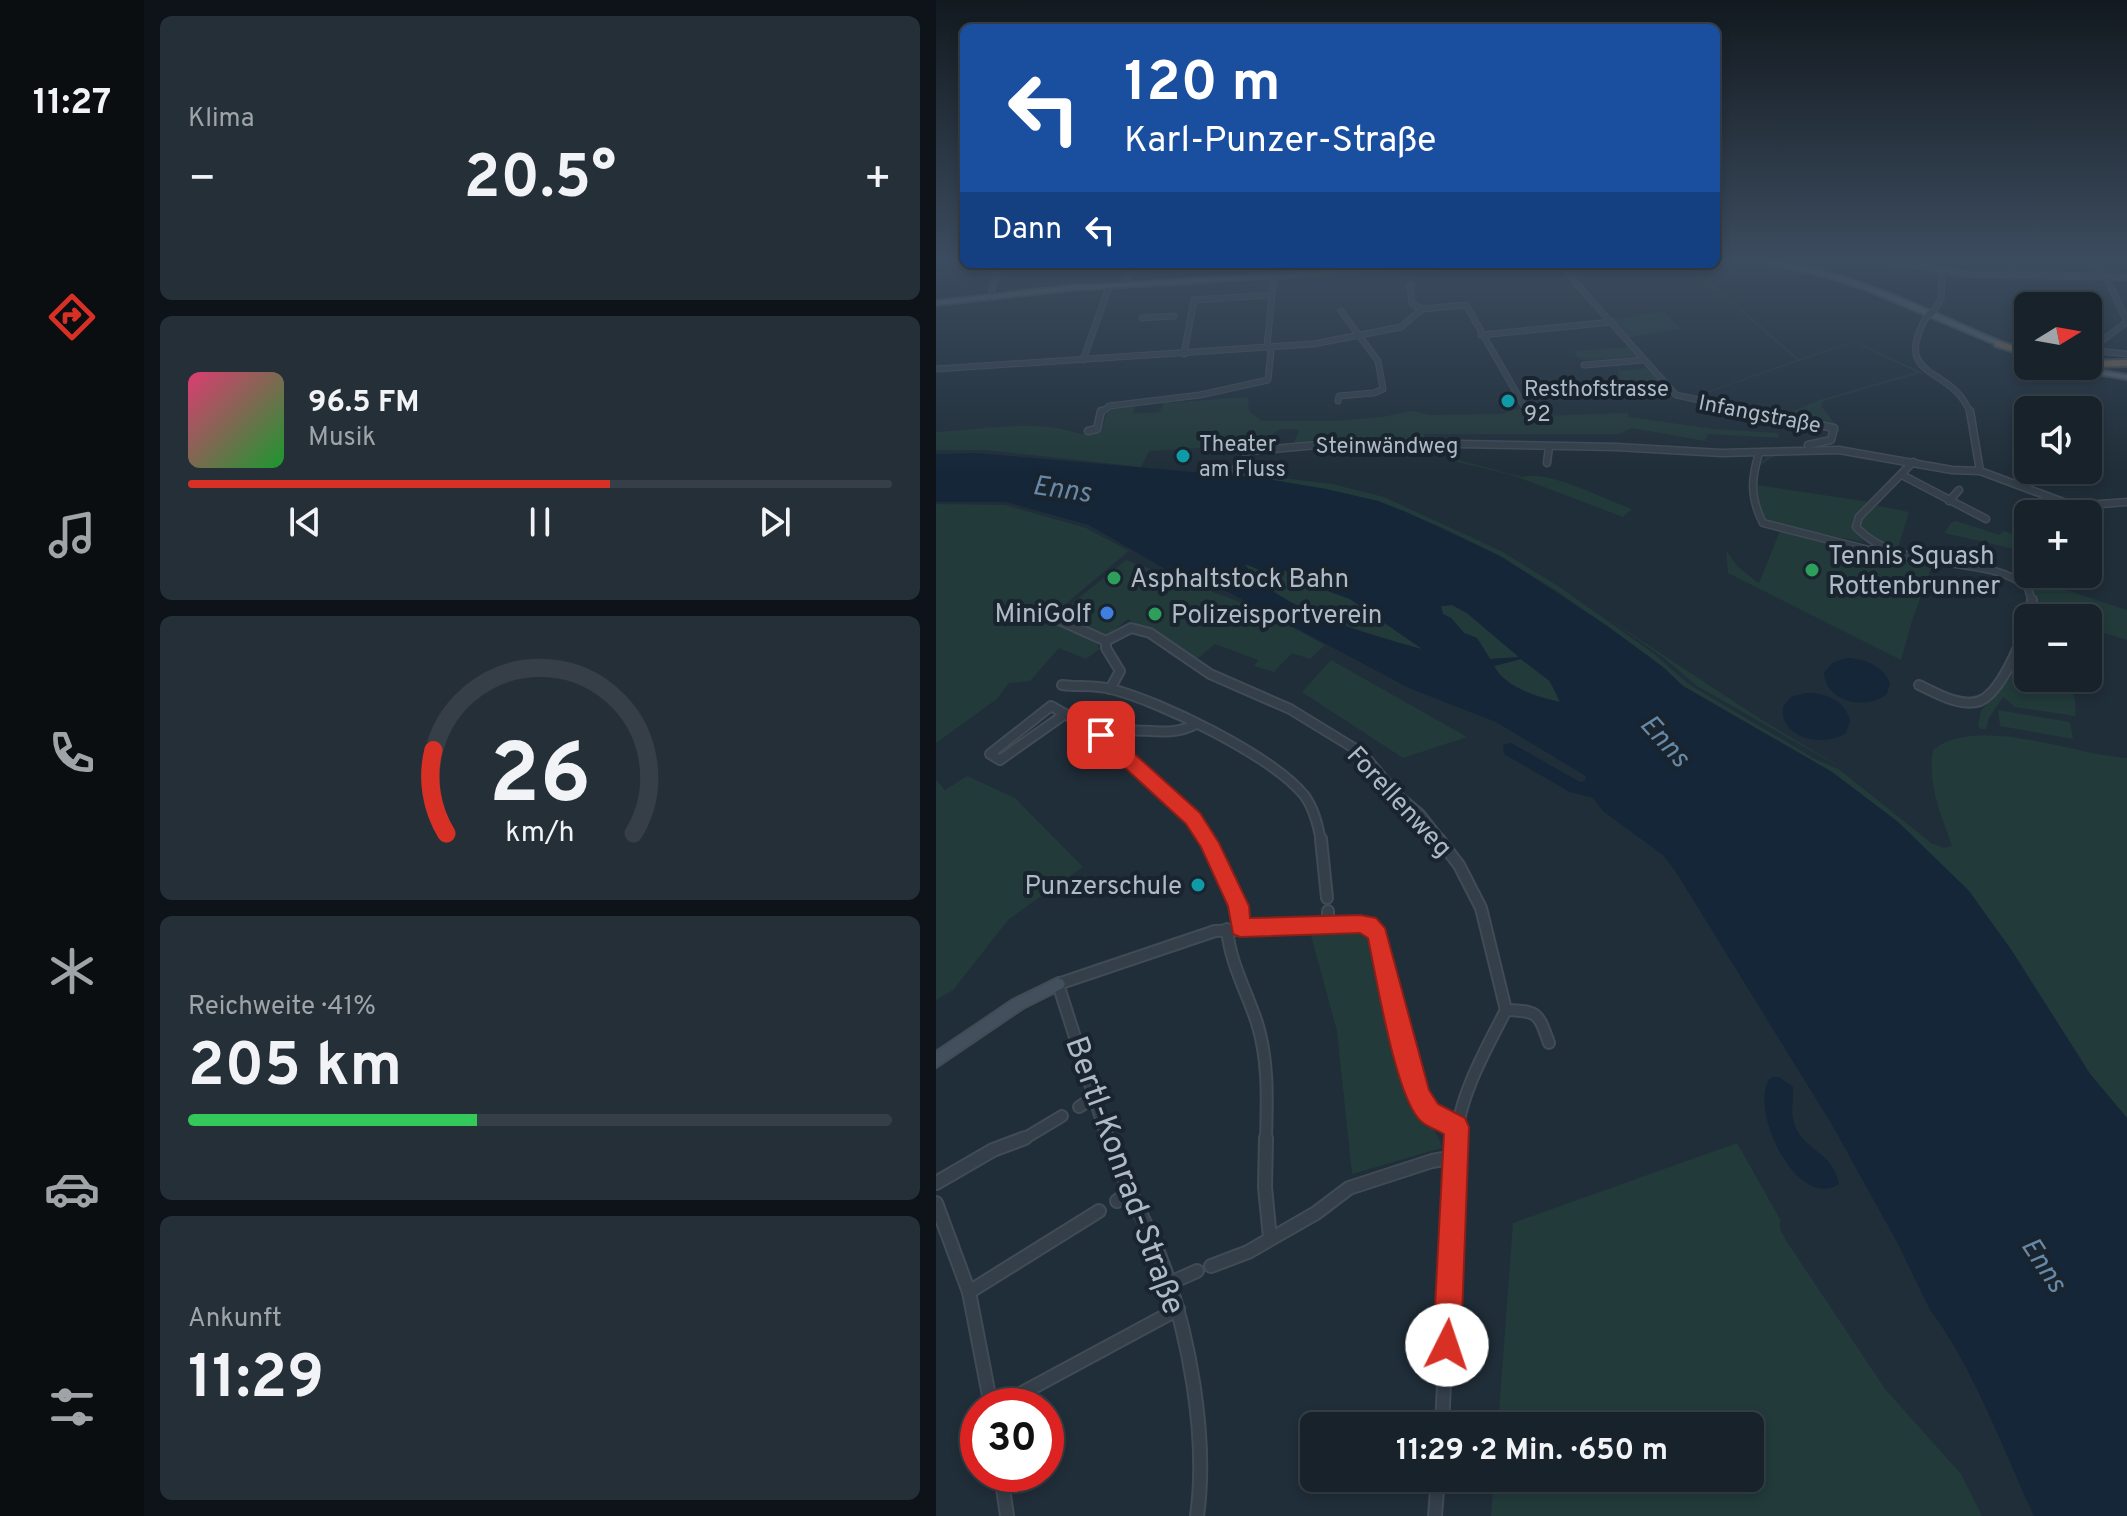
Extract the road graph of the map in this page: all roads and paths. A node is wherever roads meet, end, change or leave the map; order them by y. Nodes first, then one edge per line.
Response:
1 (1093, 332) edge
2 (1188, 332) edge
3 (1270, 332) edge
4 (1357, 332) edge
5 (1379, 332) edge
6 (1480, 332) edge
7 (1501, 332) edge
8 (1620, 332) edge
9 (1918, 332) edge
10 (1970, 332) edge
11 (1481, 335) junction
12 (1360, 336) junction
13 (1998, 344) joint
14 (1269, 349) junction
15 (2014, 350) edge
16 (2102, 351) edge
17 (1184, 354) junction
18 (2127, 354) edge
19 (1083, 360) junction
20 (1644, 360) junction
21 (2127, 363) edge
22 (2102, 364) edge
23 (1584, 365) dead end
24 (936, 369) edge
25 (2102, 373) edge
26 (2102, 374) edge
27 (2127, 378) edge
28 (1359, 395) dead end
29 (1524, 406) dead end
30 (1088, 431) dead end
31 (1549, 447) junction
32 (1787, 450) junction
33 (1759, 453) junction
34 (1913, 462) junction
35 (1547, 463) dead end
36 (1235, 469) dead end
37 (1980, 471) junction
38 (1902, 475) junction
39 (1959, 490) dead end
40 (1949, 501) junction
41 (2127, 502) edge
42 (1986, 519) dead end
43 (1879, 547) junction
44 (1055, 618) dead end
45 (1106, 641) junction
46 (1062, 685) dead end
47 (1919, 685) dead end
48 (1110, 689) junction
49 (1066, 714) junction
50 (1196, 724) junction
51 (1101, 735) junction
52 (1327, 898) dead end
53 (1328, 911) dead end
54 (1328, 925) junction
55 (1240, 928) junction
56 (1227, 929) junction
57 (1058, 984) junction
58 (1506, 1010) junction
59 (1549, 1043) dead end
60 (936, 1060) edge
61 (1093, 1098) junction
62 (1079, 1107) dead end
63 (1062, 1116) dead end
64 (1457, 1127) junction
65 (1455, 1157) junction
66 (936, 1183) edge
67 (1131, 1191) junction
68 (1117, 1201) dead end
69 (936, 1203) edge
70 (1099, 1211) dead end
71 (1270, 1238) junction
72 (1211, 1266) dead end
73 (1197, 1271) dead end
74 (1170, 1283) junction
75 (969, 1292) junction
76 (1178, 1309) junction
77 (988, 1388) edge
78 (1031, 1388) edge
79 (1443, 1412) edge
80 (1004, 1492) edge
81 (1437, 1492) edge
82 (1007, 1516) edge
83 (1197, 1516) edge
84 (1435, 1516) edge

1 - 19 street
2 - 17 street
3 - 14 street
4 - 12 street
5 - 12 street
6 - 11 street
7 - 11 street
8 - 20 street, Infangstraße
9 - 37 street, bridge
10 - 13 main road
11 - 29 street
12 - 14 street
12 - 28 street
13 - 15 highway
14 - 17 street
14 - 30 street
16 - 18 street
17 - 19 street
19 - 24 street
20 - 23 street
20 - 32 street, Infangstraße
21 - 22 highway
25 - 27 main road
26 - 27 main road
31 - 33 street, Steinwändweg
31 - 35 street
31 - 36 street, Steinwändweg
32 - 33 street, Steinwändweg
32 - 34 street, Steinwändweg
33 - 43 street
34 - 37 street, Steinwändweg
34 - 38 street
37 - 41 street, Steinwändweg
38 - 40 street
38 - 43 street
39 - 40 street
40 - 42 street
43 - 47 street
44 - 45 street
45 - 48 street
45 - 58 street, Forellenweg
46 - 48 street
48 - 50 street
49 - 49 street
49 - 51 street
50 - 51 street
50 - 52 street
51 - 55 street
53 - 54 street
54 - 55 street
54 - 64 street
55 - 56 street
56 - 57 street
56 - 71 street
57 - 60 street
57 - 61 street, Bertl-Konrad-Straße
58 - 59 street
58 - 64 street
61 - 62 street
61 - 67 street, Bertl-Konrad-Straße
63 - 66 street
64 - 65 street
65 - 71 street
65 - 79 street
67 - 68 street
67 - 74 street, Bertl-Konrad-Straße
69 - 75 street
70 - 75 street
71 - 72 street
73 - 74 street
74 - 76 street, Bertl-Konrad-Straße
75 - 77 street
76 - 78 street
76 - 83 street, Bertl-Konrad-Straße
80 - 82 street
81 - 84 street

